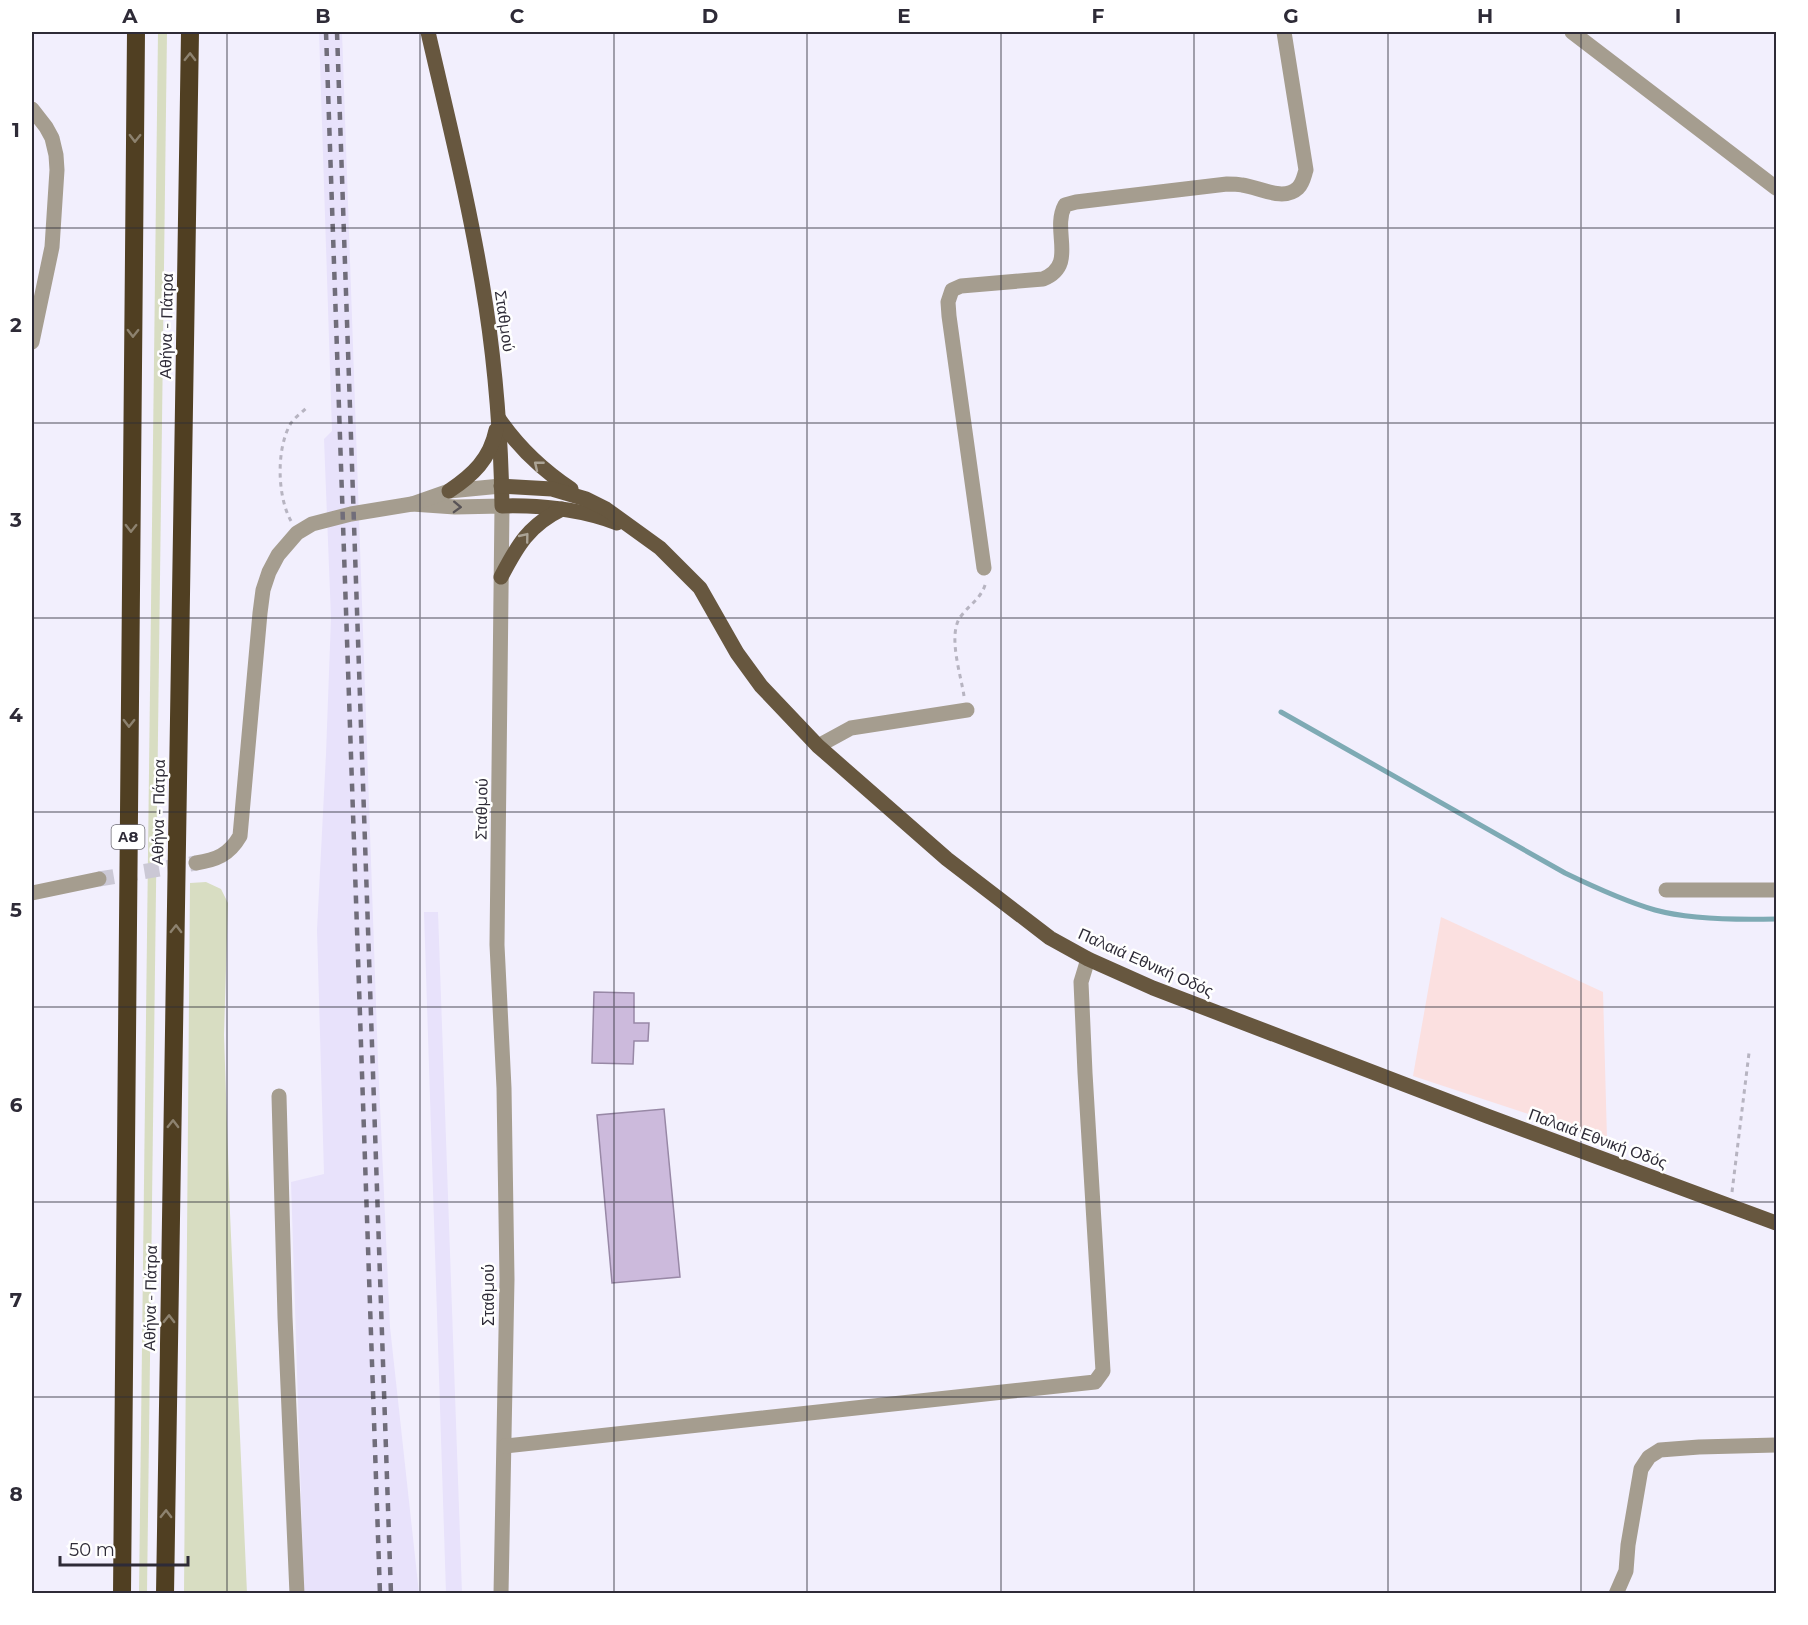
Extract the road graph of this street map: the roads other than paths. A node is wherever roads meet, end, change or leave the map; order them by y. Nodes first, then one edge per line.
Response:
1 (136, 32) edge
2 (190, 32) edge
3 (428, 32) edge
4 (1284, 32) edge
5 (1572, 32) edge
6 (32, 108) edge
7 (1776, 188) edge
8 (32, 342) edge
9 (499, 419) junction
10 (501, 486) junction
11 (450, 491) junction
12 (586, 499) junction
13 (412, 504) junction
14 (502, 506) junction
15 (562, 509) junction
16 (636, 531) junction
17 (984, 568) road end
18 (501, 577) junction
19 (967, 710) road end
20 (818, 746) junction
21 (196, 863) tunnel mouth
22 (99, 879) tunnel mouth
23 (1666, 890) dead end
24 (1776, 890) edge
25 (32, 892) edge
26 (1088, 959) junction
27 (279, 1096) dead end
28 (1776, 1222) edge
29 (1776, 1445) edge
30 (505, 1446) junction
31 (122, 1593) edge
32 (165, 1593) edge
33 (297, 1593) edge
34 (501, 1593) edge
35 (1616, 1593) edge

1 -> 31 highway, Αθήνα - Πάτρα / Α8
32 -> 2 highway, Αθήνα - Πάτρα
3 - 9 main road, Σταθμού
4 - 17 street
5 - 7 street
6 - 8 street
9 - 10 main road, Σταθμού
9 - 11 main road
12 -> 9 main road
10 - 11 street
10 - 12 main road, Παλαιά Εθνική Οδός
10 - 14 main road, Σταθμού
11 - 13 street
12 - 16 main road, Παλαιά Εθνική Οδός
13 -> 14 street
13 - 21 street
14 - 15 main road, Παλαιά Εθνική Οδός
14 - 18 street, Σταθμού
15 - 16 main road, Παλαιά Εθνική Οδός
18 -> 15 main road
16 - 20 main road, Παλαιά Εθνική Οδός
18 - 30 street, Σταθμού
19 - 20 street
20 - 26 main road, Παλαιά Εθνική Οδός
22 - 25 street
23 - 24 street
26 - 28 main road, Παλαιά Εθνική Οδός
26 - 30 street
27 - 33 street
29 - 35 street
30 - 34 street, Σταθμού

